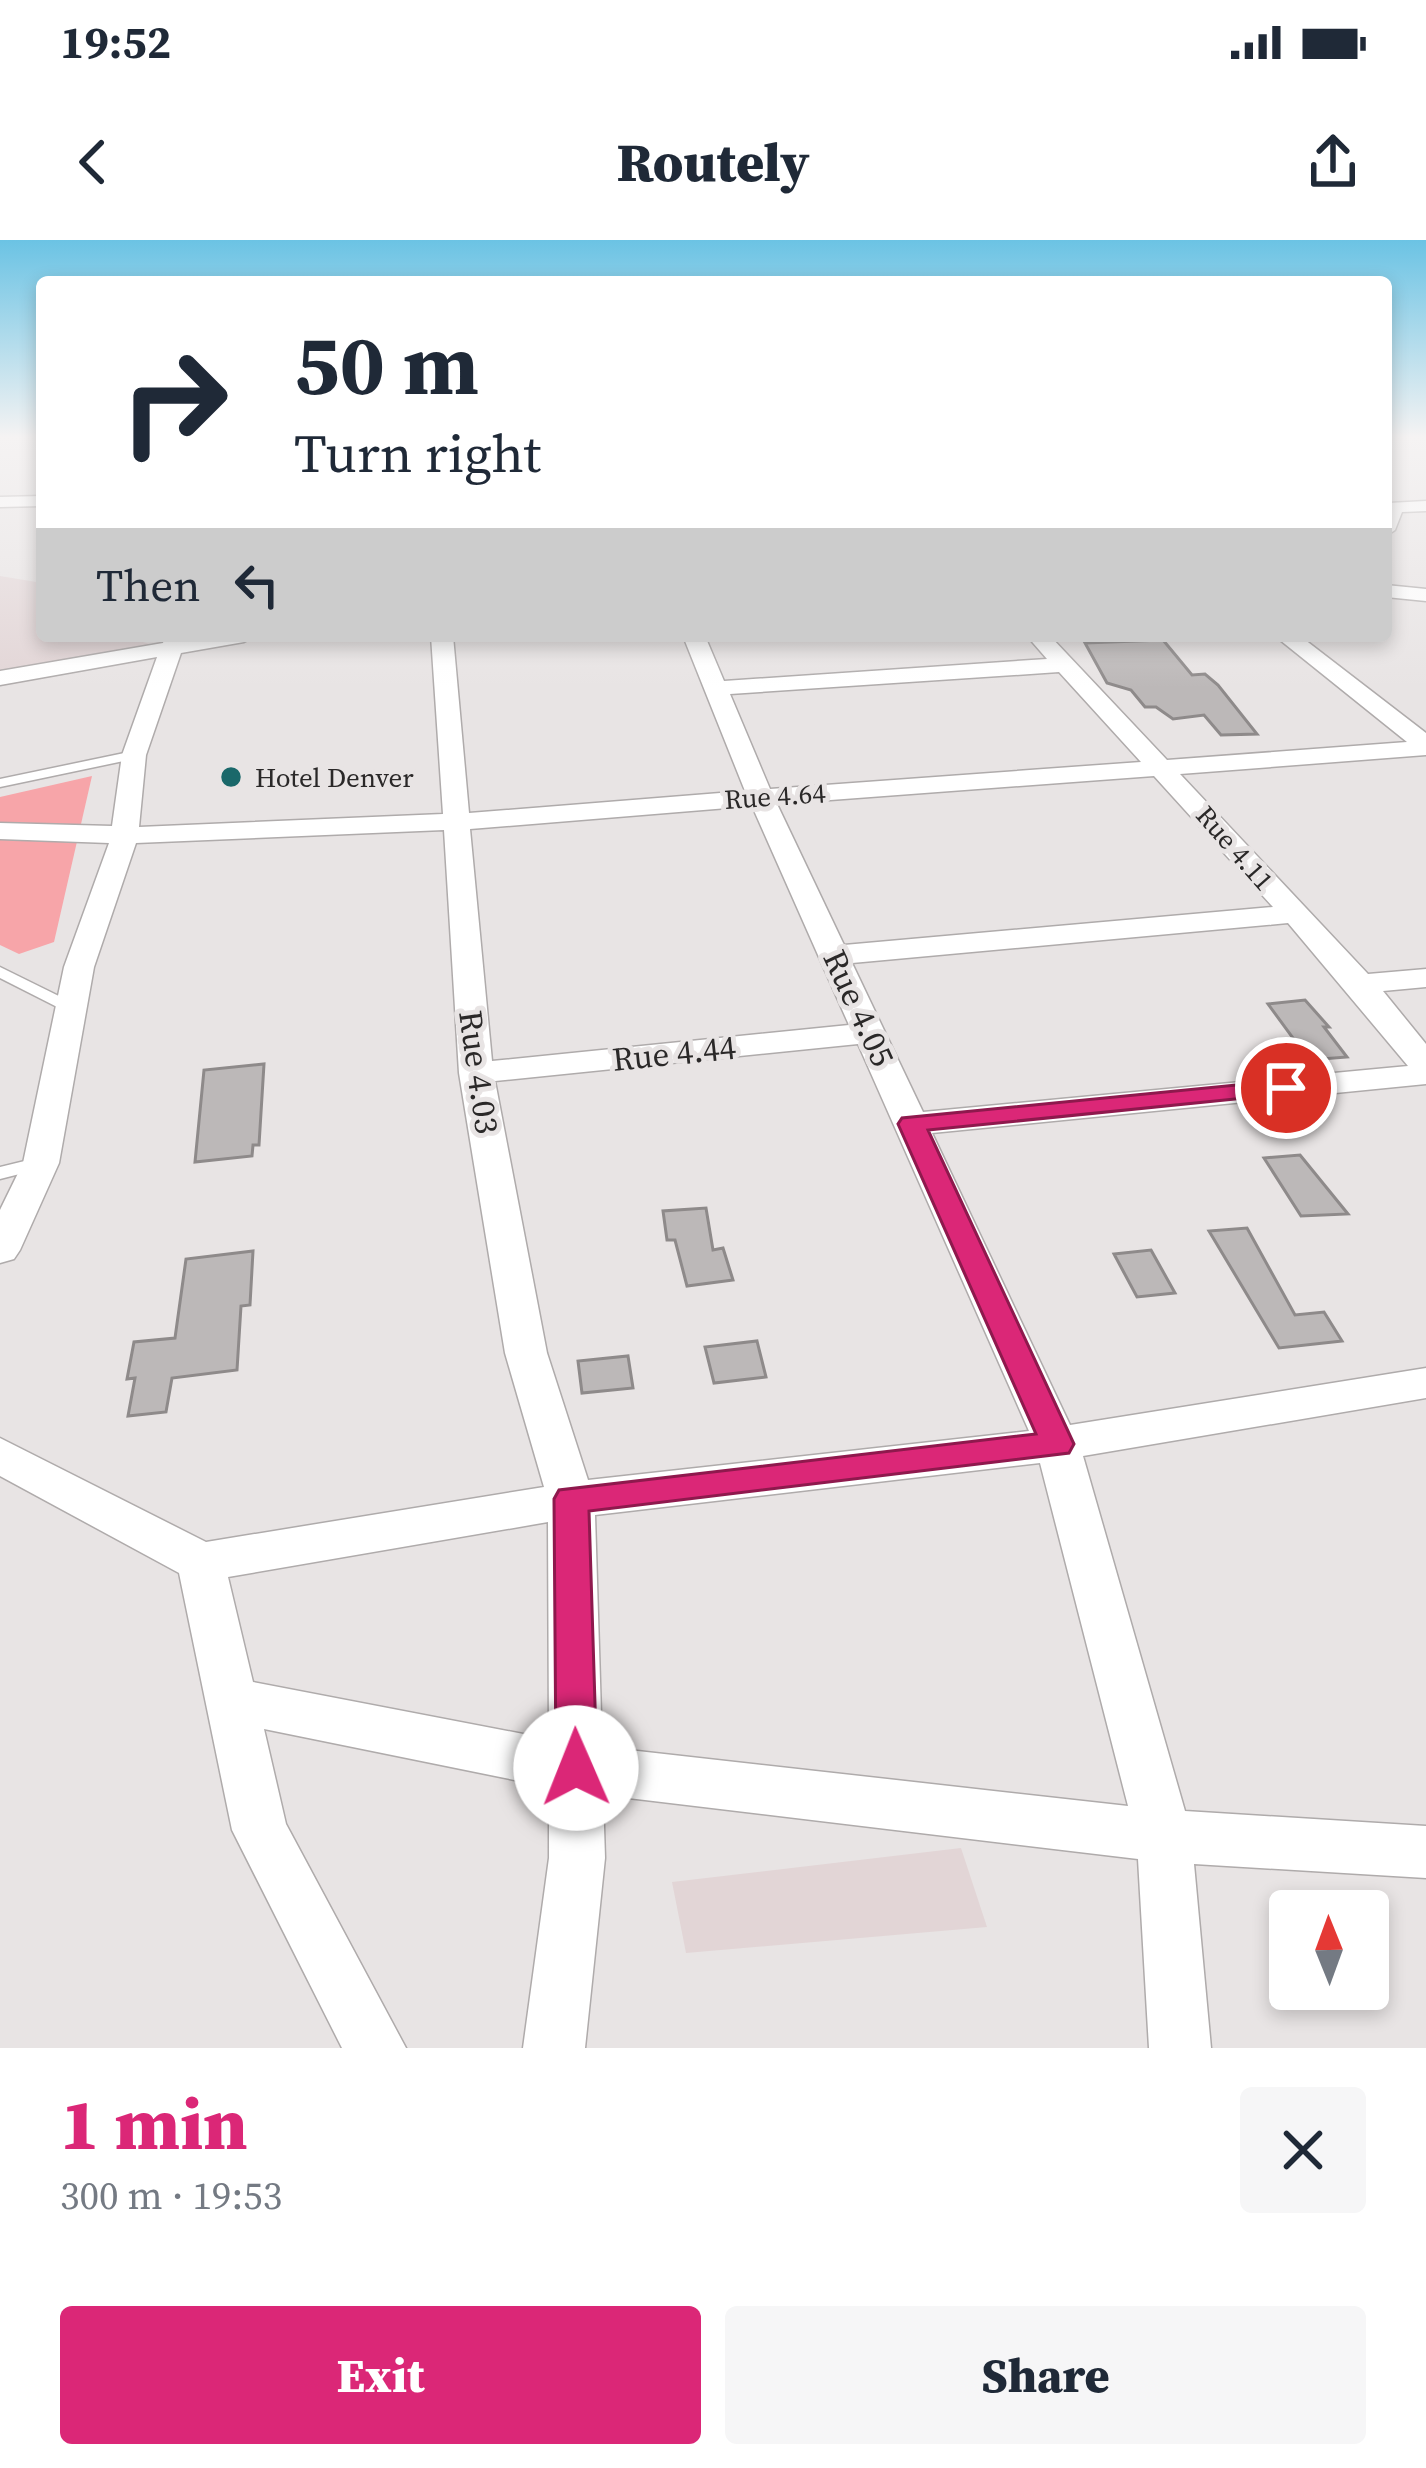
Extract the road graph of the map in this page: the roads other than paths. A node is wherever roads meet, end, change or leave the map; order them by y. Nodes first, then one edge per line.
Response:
1 (1392, 592) edge
2 (1426, 595) edge
3 (169, 642) edge
4 (174, 642) edge
5 (442, 642) edge
6 (697, 642) edge
7 (1043, 642) edge
8 (1294, 642) edge
9 (1061, 664) junction
10 (0, 678) edge
11 (717, 688) junction
12 (1426, 747) edge
13 (134, 754) junction
14 (1166, 769) junction
15 (0, 783) edge
16 (761, 797) junction
17 (454, 825) junction
18 (0, 830) edge
19 (124, 838) junction
20 (1293, 914) junction
21 (836, 955) junction
22 (0, 972) edge
23 (1426, 978) edge
24 (1360, 984) junction
25 (71, 1008) junction
26 (872, 1033) junction
27 (1426, 1070) edge
28 (476, 1073) junction
29 (911, 1124) junction
30 (41, 1163) junction
31 (0, 1172) edge
32 (0, 1250) edge
33 (1426, 1384) edge
34 (1058, 1444) junction
35 (0, 1455) edge
36 (571, 1499) junction
37 (201, 1562) junction
38 (231, 1700) junction
39 (576, 1768) junction
40 (1164, 1836) junction
41 (1426, 1852) edge
42 (375, 2048) edge
43 (554, 2048) edge
44 (1180, 2048) edge

1 - 2 street
3 - 10 street
4 - 13 street
5 - 17 street, Rue 4.03
6 - 11 street, Rue 4.05
7 - 9 street, Rue 4.11
8 - 12 street
9 - 11 street
9 - 14 street, Rue 4.11
11 - 16 street, Rue 4.05
12 - 14 street, Rue 4.64
13 - 15 lane
13 - 19 street
14 - 16 street, Rue 4.64
14 - 20 street, Rue 4.11
16 - 17 street, Rue 4.64
16 - 21 street, Rue 4.05
17 - 19 street, Rue 4.64
17 - 28 street, Rue 4.03
18 - 19 street, Rue 4.64
19 - 25 street
20 - 21 street
20 - 24 street, Rue 4.11
21 - 26 street, Rue 4.05
22 - 25 lane
23 - 24 street
24 - 27 street, Rue 4.11
25 - 30 street
26 - 28 street, Rue 4.44
26 - 29 street, Rue 4.05
27 - 29 street
28 - 36 street, Rue 4.03
29 - 34 street, Rue 4.05
30 - 31 lane
30 - 32 street
33 - 34 street
34 - 36 street
34 - 40 street, Rue 4.05
35 - 37 street
36 - 37 street
36 - 39 street, Rue 4.03
37 - 38 street
38 - 39 street
38 - 42 street
39 - 40 street
39 - 43 street, Rue 4.03
40 - 41 street
40 - 44 street, Rue 4.05

